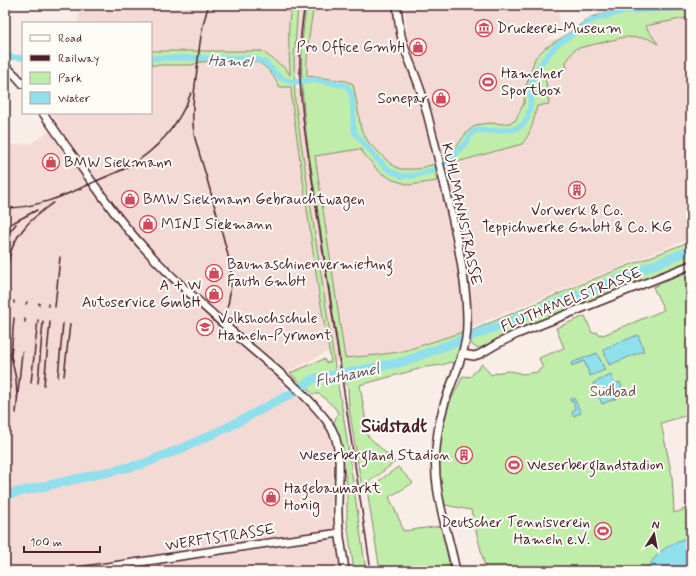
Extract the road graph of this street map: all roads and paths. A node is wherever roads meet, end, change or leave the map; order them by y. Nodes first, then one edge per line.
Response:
1 (397, 5) edge
2 (5, 66) edge
3 (22, 83) edge
4 (44, 114) edge
5 (691, 264) edge
6 (463, 350) junction
7 (340, 534) junction
8 (80, 571) edge
9 (345, 571) edge
10 (456, 571) edge

1 - 6 main road, KUHLMANNSTRASSE
2 - 3 main road
4 - 7 main road
5 - 6 main road, FLUTHAMELSTRASSE
6 - 10 main road, KUHLMANNSTRASSE
7 - 8 main road, WERFTSTRASSE
7 - 9 main road

